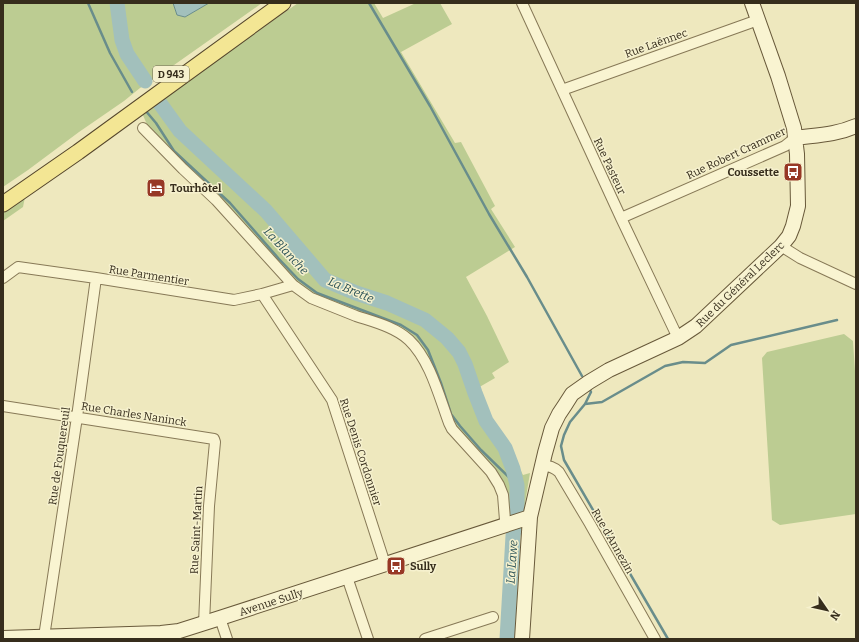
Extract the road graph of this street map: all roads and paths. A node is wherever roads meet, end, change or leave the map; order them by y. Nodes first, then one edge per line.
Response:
1 (271, 3) edge
2 (283, 3) edge
3 (522, 3) edge
4 (752, 3) edge
5 (758, 20) junction
6 (562, 90) junction
7 (856, 126) edge
8 (143, 128) dead end
9 (795, 138) junction
10 (3, 192) edge
11 (3, 204) edge
12 (621, 218) junction
13 (781, 246) junction
14 (3, 278) edge
15 (96, 278) junction
16 (856, 284) edge
17 (293, 285) junction
18 (262, 294) junction
19 (678, 338) junction
20 (3, 406) edge
21 (77, 418) junction
22 (213, 439) joint
23 (542, 465) junction
24 (528, 518) junction
25 (506, 525) junction
26 (385, 564) junction
27 (347, 577) junction
28 (492, 617) dead end
29 (220, 618) junction
30 (204, 624) junction
31 (178, 635) edge
32 (3, 638) edge
33 (36, 638) edge
34 (227, 639) edge
35 (368, 639) edge
36 (425, 639) edge
37 (522, 639) edge
38 (655, 639) edge

1 - 10 main road, D 943
2 - 11 main road, D 943
3 - 6 street, Rue Pasteur
4 - 5 street, Rue du Général Leclerc
5 - 6 street, Rue Laënnec
5 - 9 street, Rue du Général Leclerc
6 - 12 street, Rue Pasteur
7 - 9 street
8 - 17 street
9 - 12 street, Rue Robert Crammer
9 - 13 street, Rue du Général Leclerc
12 - 19 street, Rue Pasteur
13 - 16 street
13 - 19 street, Rue du Général Leclerc
14 - 15 street, Rue Parmentier
15 - 18 street, Rue Parmentier
15 - 21 street, Rue de Fouquereuil
17 - 18 street, Rue Parmentier
17 - 25 street
18 - 26 street, Rue Denis Cordonnier
19 - 23 street, Rue du Général Leclerc
20 - 21 street, Rue Charles Naninck
21 - 22 street, Rue Charles Naninck
21 - 33 street, Rue de Fouquereuil
22 - 30 street, Rue Saint-Martin
23 - 24 street, Rue du Général Leclerc
23 - 38 street, Rue d'Annezin
24 - 25 street, Avenue Sully
24 - 37 street, Rue du Général Leclerc
25 - 26 street, Avenue Sully
26 - 27 street, Avenue Sully
27 - 29 street, Avenue Sully
27 - 35 street
28 - 36 street
29 - 30 street, Avenue Sully
29 - 34 street
30 - 31 street, Avenue Sully
31 - 33 street, Avenue Sully
32 - 33 street, Avenue Sully

